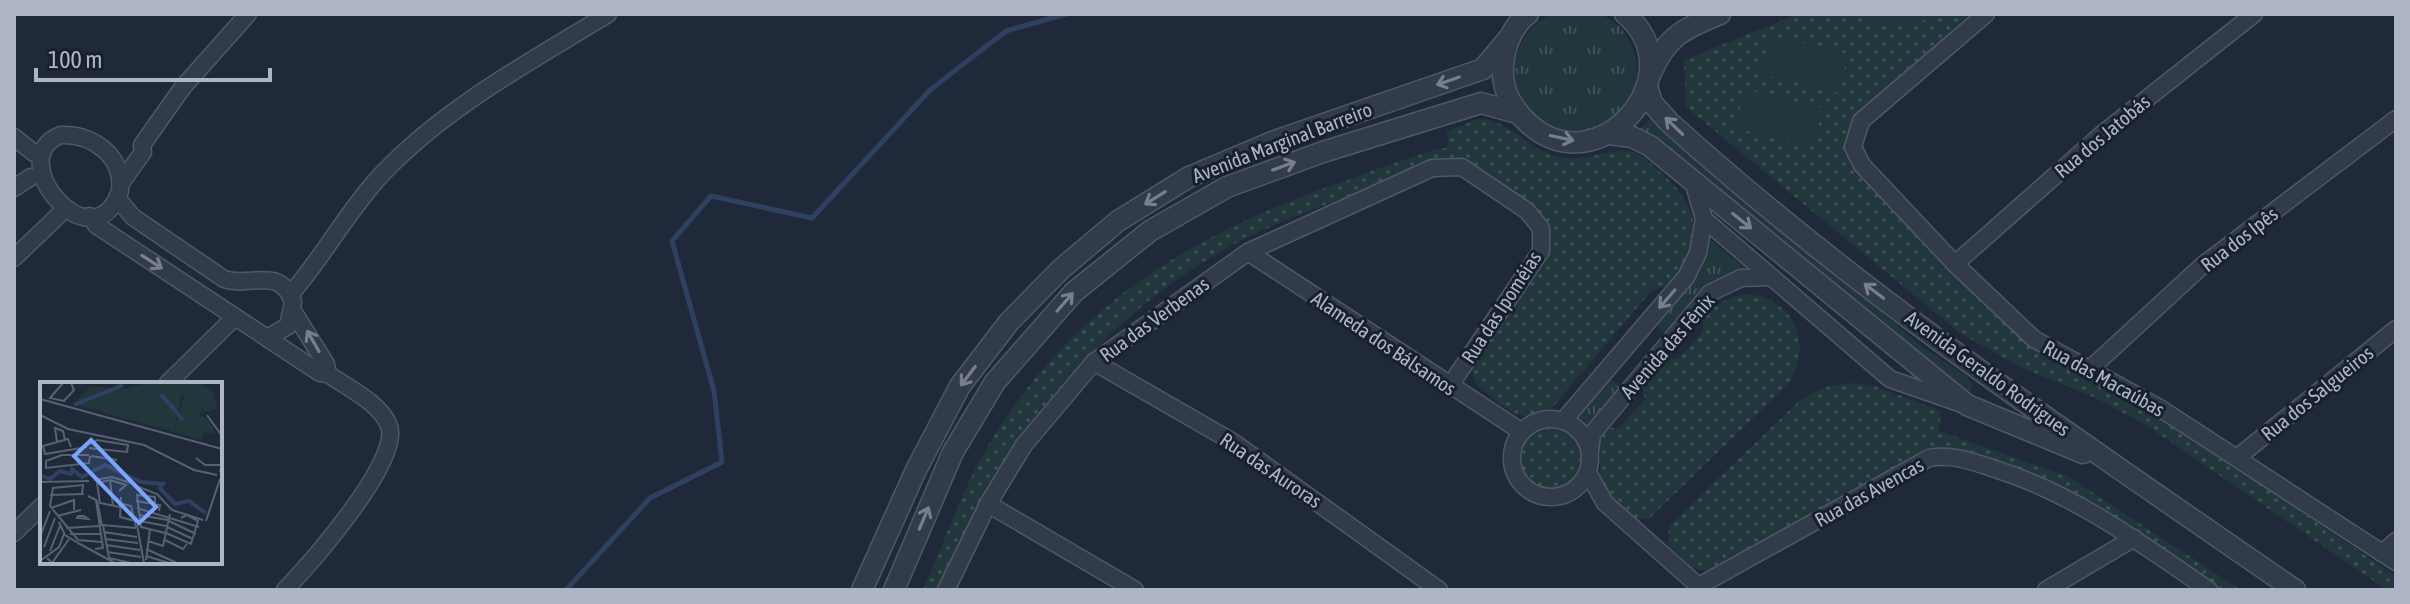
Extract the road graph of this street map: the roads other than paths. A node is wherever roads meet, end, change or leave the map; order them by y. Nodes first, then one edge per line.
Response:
1 (248, 14) edge
2 (608, 14) edge
3 (1528, 14) edge
4 (1625, 14) edge
5 (1720, 14) edge
6 (1986, 14) edge
7 (2254, 14) edge
8 (1509, 38) junction
9 (1648, 82) junction
10 (1517, 113) junction
11 (2396, 119) edge
12 (1610, 134) junction
13 (14, 137) edge
14 (142, 145) junction
15 (105, 150) junction
16 (34, 153) junction
17 (1462, 167) joint
18 (31, 177) junction
19 (1693, 181) junction
20 (14, 188) edge
21 (119, 190) junction
22 (62, 212) junction
23 (90, 216) junction
24 (1704, 219) junction
25 (1248, 252) junction
26 (14, 258) edge
27 (1955, 264) junction
28 (1771, 277) junction
29 (292, 303) junction
30 (235, 317) junction
31 (1645, 325) junction
32 (2396, 329) edge
33 (267, 338) junction
34 (1666, 341) junction
35 (1094, 362) junction
36 (1610, 366) junction
37 (2090, 369) junction
38 (1982, 371) junction
39 (328, 374) junction
40 (169, 382) edge
41 (1631, 385) junction
42 (1449, 387) junction
43 (1967, 405) junction
44 (1563, 421) junction
45 (1522, 432) junction
46 (1590, 451) junction
47 (2238, 457) junction
48 (1588, 473) junction
49 (1567, 494) junction
50 (1605, 503) junction
51 (2169, 503) junction
52 (988, 504) junction
53 (40, 508) edge
54 (14, 533) edge
55 (2134, 538) junction
56 (2396, 541) edge
57 (2389, 558) edge
58 (1701, 588) edge
59 (285, 590) edge
60 (862, 590) edge
61 (894, 590) edge
62 (946, 590) edge
63 (1135, 590) edge
64 (1439, 590) edge
65 (2046, 590) edge
66 (2209, 590) edge
67 (2295, 590) edge

1 - 14 street
2 - 29 street
3 - 8 street, Avenida Marginal Barreiro
4 - 9 street
5 - 9 street
6 - 27 street, Rua das Macaúbas
7 - 27 street, Rua dos Jatobás
8 - 10 street
8 -> 60 street, Avenida Marginal Barreiro
9 - 12 street
38 -> 9 street, Avenida Geraldo Rodrigues
10 -> 12 street
61 -> 10 street, Avenida Marginal Barreiro
11 - 37 street, Rua dos Ipês
12 - 19 street, Avenida Geraldo Rodrigues
13 - 16 street
14 - 15 street
14 - 21 street
15 - 16 street
15 - 21 street
16 - 18 street
17 - 25 street, Rua das Verbenas
17 - 42 street, Rua das Ipoméias
18 - 20 street
18 - 22 street
19 - 24 street
19 -> 43 street, Avenida Geraldo Rodrigues
21 - 23 street
21 - 29 street
22 - 23 street
22 - 26 street
23 -> 30 street
24 - 28 street, Avenida Geraldo Rodrigues
24 -> 31 street, Avenida das Fênix
25 - 35 street, Rua das Verbenas
25 - 42 street, Alameda dos Bálsamos
27 - 37 street, Rua das Macaúbas
28 - 34 street, Avenida das Fênix
28 - 43 street, Avenida Geraldo Rodrigues
29 - 33 street
39 -> 29 street
30 - 33 street
30 - 40 street
31 - 34 street
31 - 36 street, Avenida das Fênix
32 - 47 street, Rua dos Salgueiros
33 - 39 street
34 - 41 street, Avenida das Fênix
35 - 52 street, Rua das Verbenas
35 - 64 street, Rua das Auroras
36 - 41 street
36 - 44 street, Avenida das Fênix
37 - 47 street, Rua das Macaúbas
38 - 43 street
38 - 51 street, Avenida Geraldo Rodrigues
39 - 59 street
41 - 46 street, Avenida das Fênix
42 - 45 street, Alameda dos Bálsamos
43 - 51 street, Avenida Geraldo Rodrigues
44 - 45 street
44 - 46 street
45 - 49 street
46 - 48 street
47 - 57 street, Rua das Macaúbas
48 - 49 street
48 - 50 street
49 - 50 street
50 - 58 street
51 - 67 street
52 - 62 street, Rua das Verbenas
52 - 63 street
53 - 54 street
55 - 58 street, Rua das Avencas
55 - 65 street
55 - 66 street, Rua das Avencas
56 - 57 street

